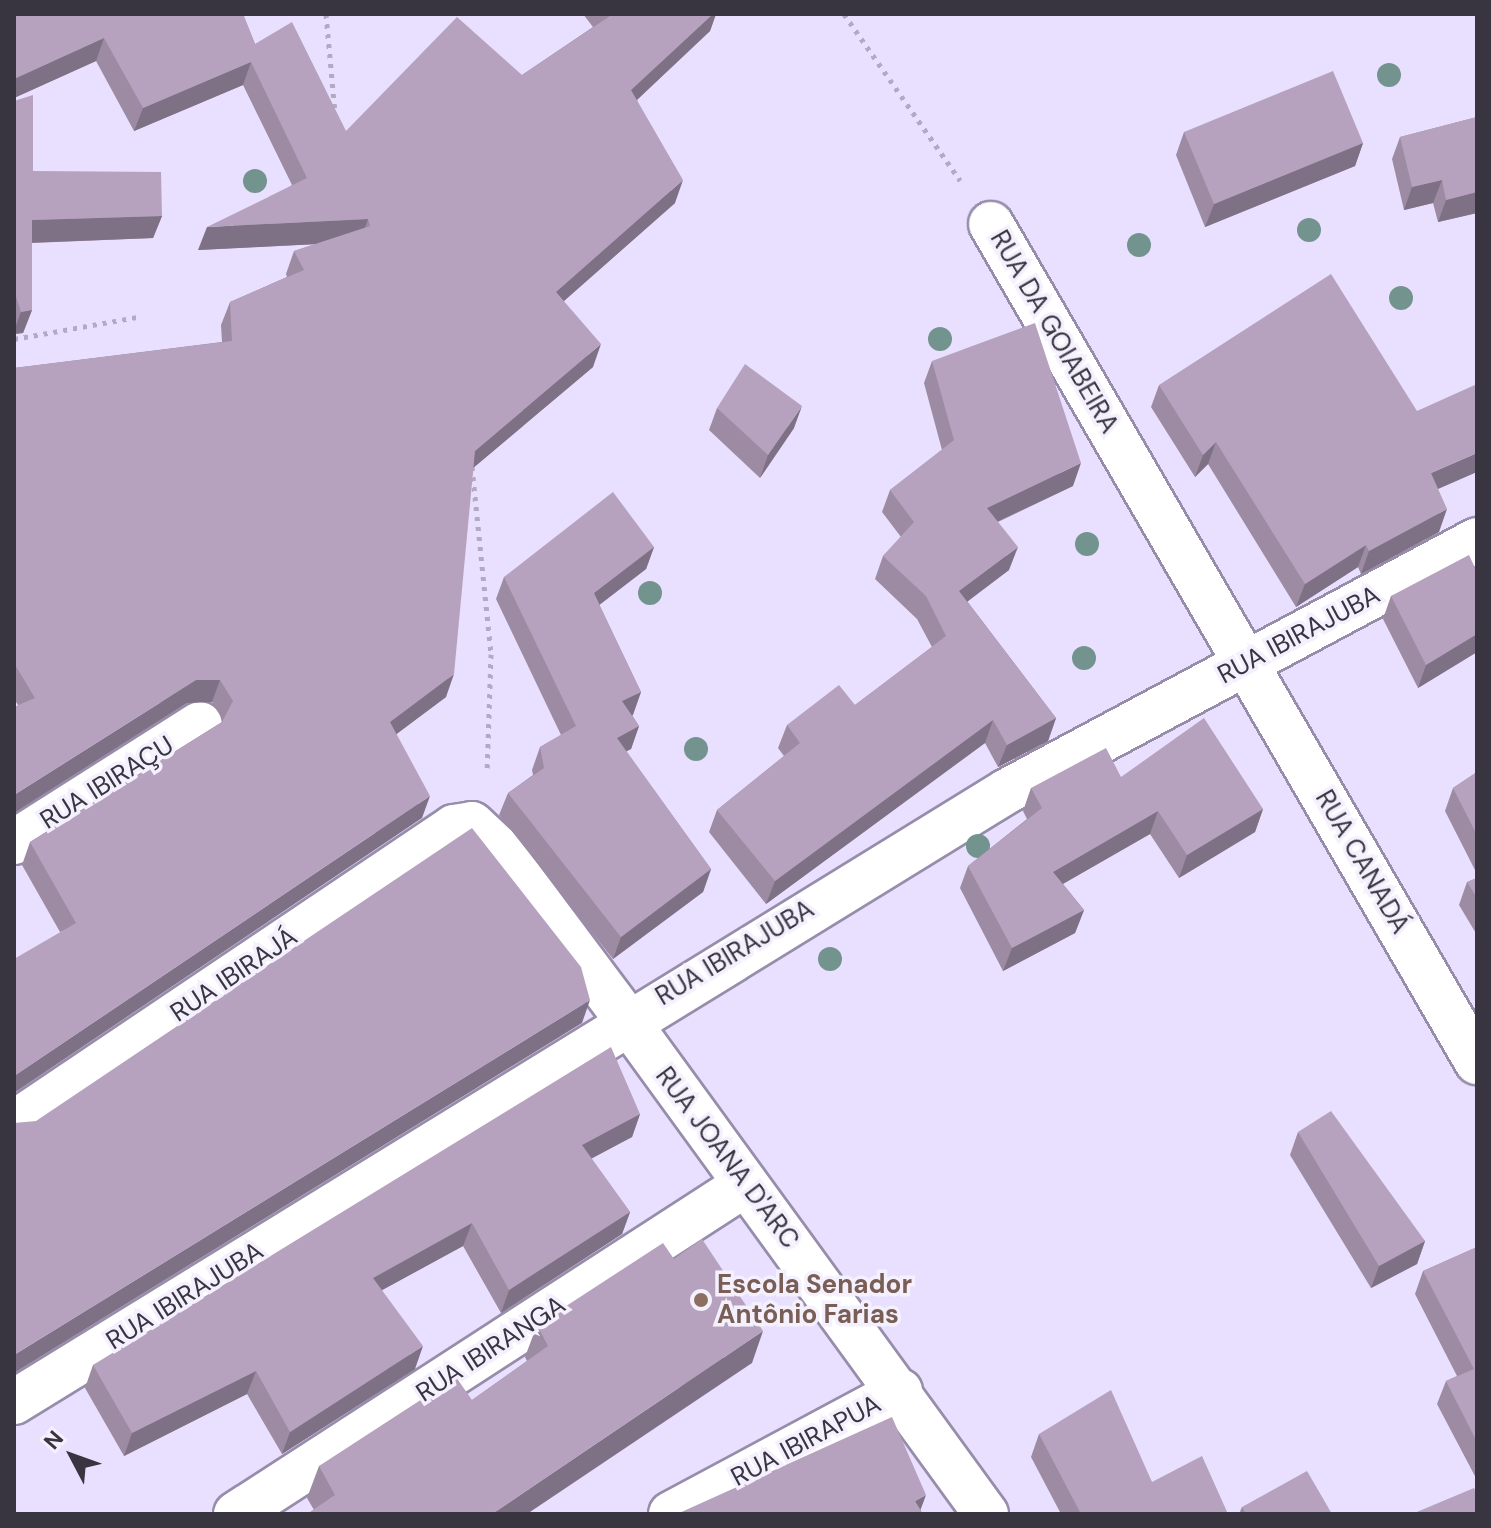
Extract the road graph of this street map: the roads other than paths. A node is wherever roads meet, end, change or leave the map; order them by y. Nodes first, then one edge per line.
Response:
1 (991, 224) road end
2 (1477, 540) edge
3 (1247, 662) junction
4 (200, 724) dead end
5 (467, 828) joint
6 (14, 842) edge
7 (626, 1019) junction
8 (1477, 1062) edge
9 (14, 1123) edge
10 (746, 1184) junction
11 (900, 1391) junction
12 (14, 1402) edge
13 (236, 1514) edge
14 (671, 1514) edge
15 (986, 1514) edge

1 - 3 street, RUA DA GOIABEIRA
2 - 3 street, RUA IBIRAJUBA
3 - 7 street, RUA IBIRAJUBA
3 - 8 street, RUA CANADÁ
4 - 6 street, RUA IBIRAÇU
5 - 7 street, RUA JOANA D'ARC
5 - 9 street, RUA IBIRAJÁ
7 - 10 street, RUA JOANA D'ARC
7 - 12 street, RUA IBIRAJUBA
10 - 11 street, RUA JOANA D'ARC
10 - 13 street, RUA IBIRANGA
11 - 14 street, RUA IBIRAPUA
11 - 15 street, RUA JOANA D'ARC

